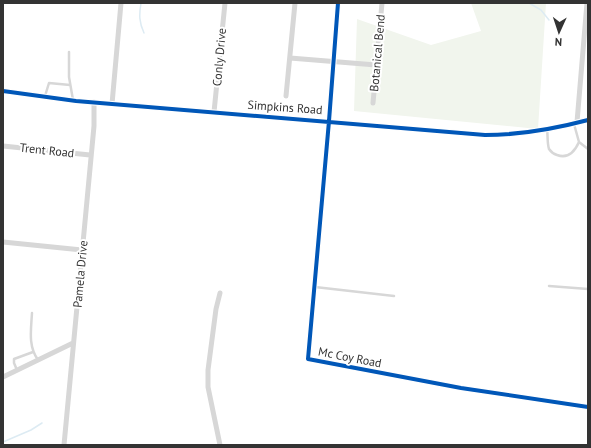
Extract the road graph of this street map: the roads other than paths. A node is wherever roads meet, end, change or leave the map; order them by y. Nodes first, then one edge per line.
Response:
1 (121, 3) edge
2 (225, 3) edge
3 (295, 3) edge
4 (338, 3) edge
5 (382, 3) edge
6 (587, 3) edge
7 (69, 52) dead end
8 (290, 58) junction
9 (333, 61) junction
10 (376, 65) junction
11 (70, 85) junction
12 (3, 91) edge
13 (286, 96) dead end
14 (44, 97) junction
15 (74, 101) junction
16 (94, 102) junction
17 (373, 103) dead end
18 (112, 104) junction
19 (214, 112) junction
20 (588, 120) edge
21 (329, 121) junction
22 (576, 123) junction
23 (547, 129) junction
24 (579, 142) junction
25 (3, 146) edge
26 (588, 149) edge
27 (90, 155) junction
28 (3, 242) edge
29 (82, 250) junction
30 (549, 286) dead end
31 (314, 287) junction
32 (588, 289) edge
33 (220, 293) dead end
34 (394, 296) dead end
35 (32, 314) dead end
36 (73, 343) junction
37 (33, 352) junction
38 (38, 360) junction
39 (17, 370) junction
40 (3, 377) edge
41 (588, 407) edge
42 (64, 445) edge
43 (220, 445) edge

1 - 18 street
2 - 19 street, Conly Drive
3 - 8 street
4 - 9 street, Mc Coy Road
5 - 10 street, Botanical Bend
6 - 22 street
7 - 11 lane
8 - 9 street
8 - 13 street
9 - 10 street
9 - 21 street, Mc Coy Road
10 - 17 street, Botanical Bend
11 - 14 lane
11 - 15 lane
12 - 14 street, Simpkins Road
14 - 15 street, Simpkins Road
15 - 16 street, Simpkins Road
16 - 18 street, Simpkins Road
16 - 27 street, Pamela Drive
18 - 19 street, Simpkins Road
19 - 21 street, Simpkins Road
20 - 22 street, Simpkins Road
21 - 23 street, Simpkins Road
21 - 31 street, Mc Coy Road
22 - 23 street, Simpkins Road
22 - 24 lane
23 - 24 lane
24 - 26 lane
25 - 27 street, Trent Road
27 - 29 street, Pamela Drive
28 - 29 street
29 - 36 street, Pamela Drive
30 - 32 lane
31 - 34 lane
31 - 41 street, Mc Coy Road
33 - 43 street
35 - 37 lane
36 - 38 street
36 - 42 street, Pamela Drive
37 - 38 lane
37 - 39 lane
38 - 39 street
39 - 40 street

